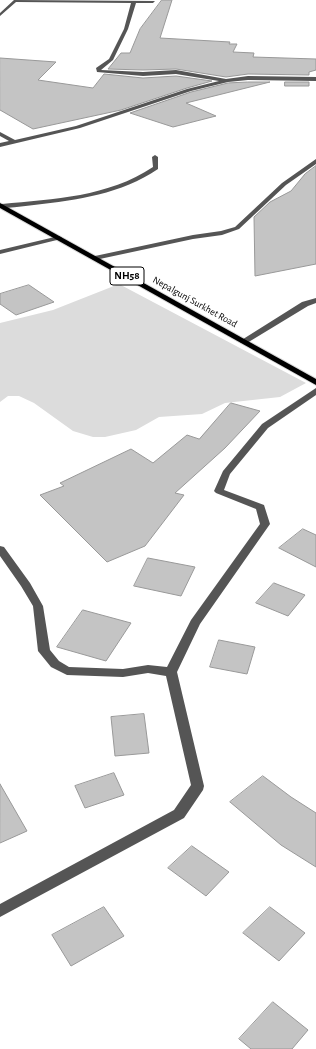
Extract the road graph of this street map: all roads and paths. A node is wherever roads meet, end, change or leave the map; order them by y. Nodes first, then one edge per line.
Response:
1 (16, 0) edge
2 (134, 1) junction
3 (153, 2) dead end
4 (0, 15) edge
5 (316, 79) edge
6 (228, 80) junction
7 (0, 134) edge
8 (15, 142) junction
9 (0, 145) edge
10 (155, 157) dead end
11 (316, 161) edge
12 (1, 205) edge
13 (59, 238) junction
14 (0, 252) edge
15 (96, 258) junction
16 (316, 300) edge
17 (244, 341) junction
18 (316, 382) edge
19 (316, 391) edge
20 (0, 549) edge
21 (171, 672) junction
22 (0, 911) edge

1 - 2 street
1 - 4 street
2 - 3 street
2 - 6 street
5 - 6 street
6 - 8 street
7 - 8 street
8 - 9 street
10 - 12 street
11 - 15 street
12 - 13 main road, Nepalgunj Surkhet Road / NH58
13 - 14 street
13 - 15 main road, Nepalgunj Surkhet Road / NH58
15 - 17 main road, Nepalgunj Surkhet Road / NH58
16 - 17 street
17 - 18 main road, Nepalgunj Surkhet Road / NH58
19 - 21 street
20 - 21 street
21 - 22 street

